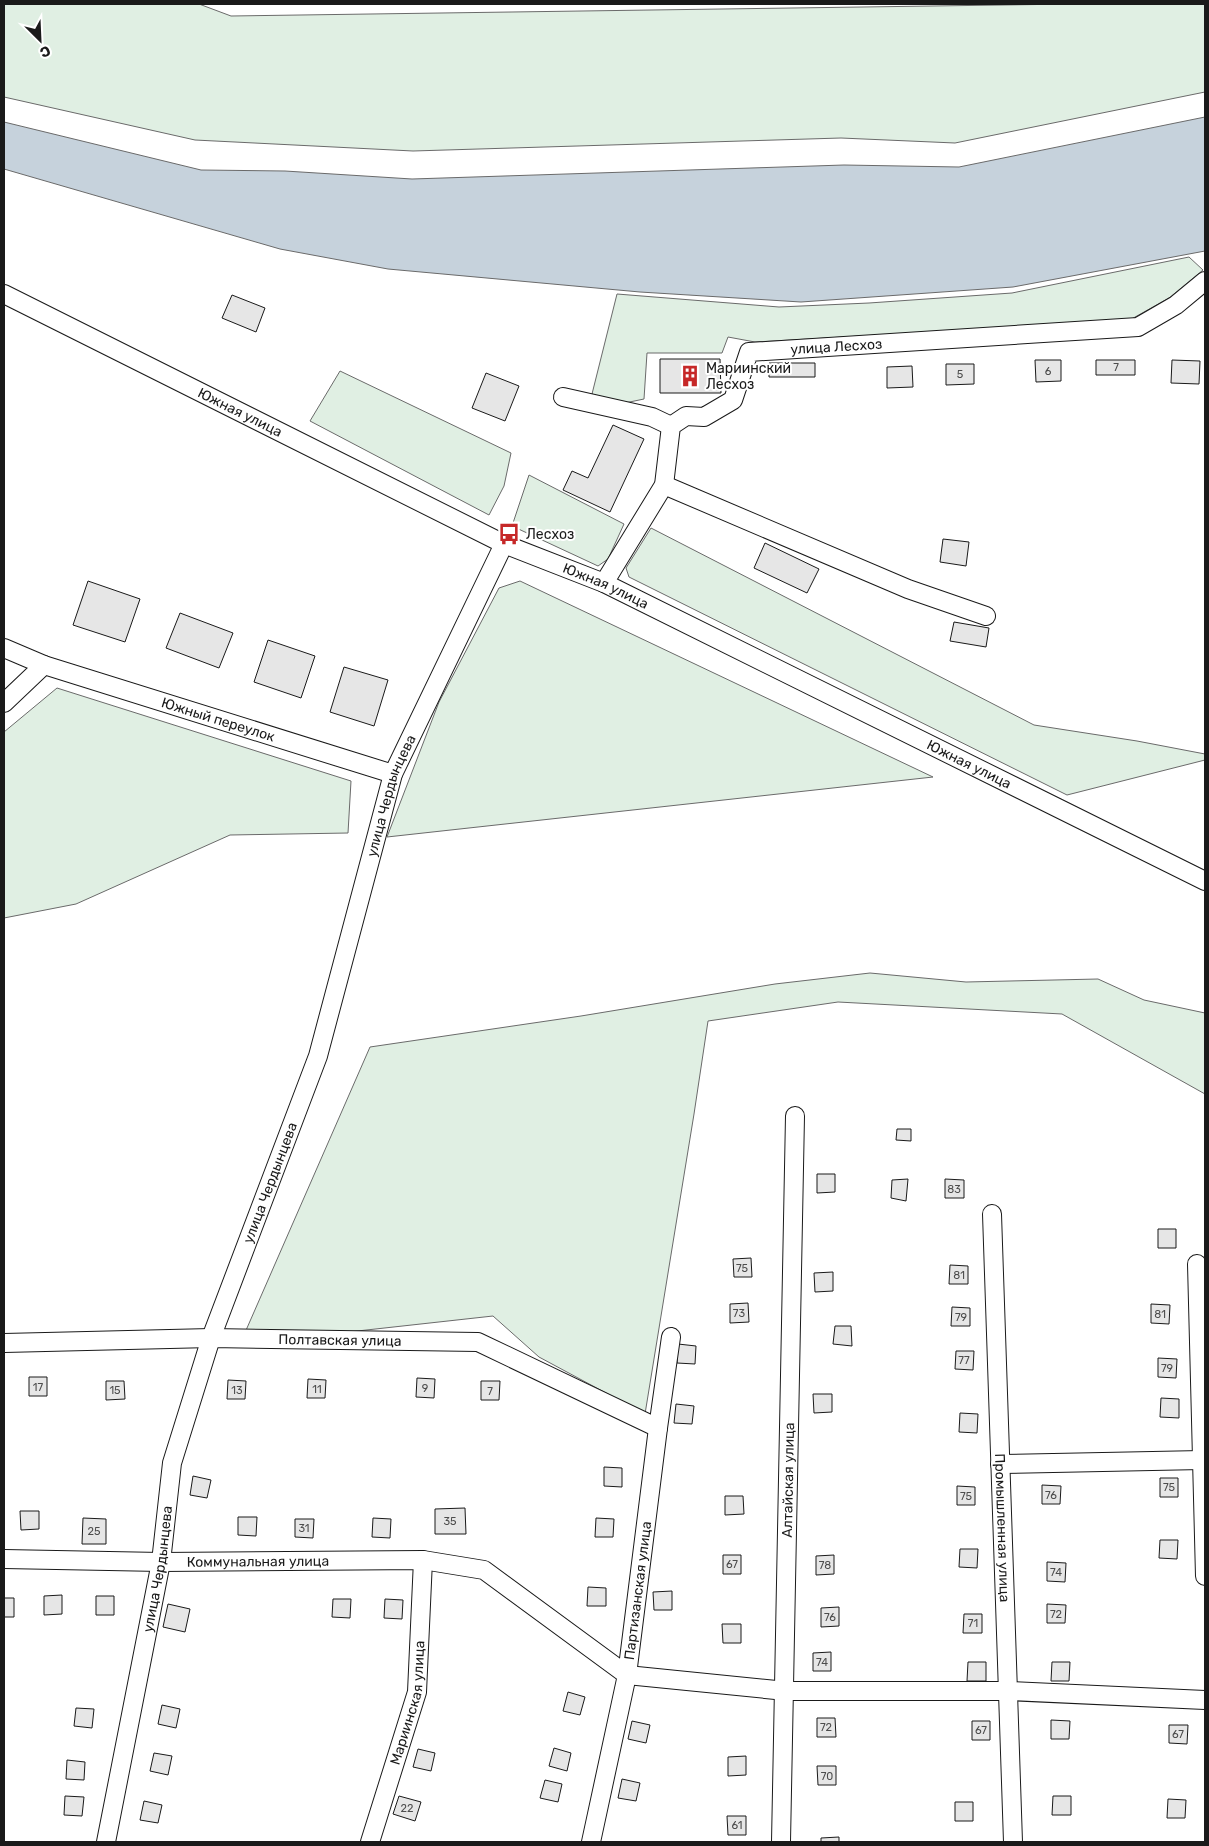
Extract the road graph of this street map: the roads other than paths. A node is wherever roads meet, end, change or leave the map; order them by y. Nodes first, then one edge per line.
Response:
1 (1205, 281) edge
2 (4, 294) edge
3 (563, 397) dead end
4 (671, 426) junction
5 (664, 485) junction
6 (504, 544) junction
7 (604, 583) junction
8 (986, 616) dead end
9 (4, 648) edge
10 (44, 665) junction
11 (4, 703) edge
12 (393, 774) junction
13 (1205, 881) edge
14 (795, 1116) dead end
15 (992, 1214) dead end
16 (1197, 1264) dead end
17 (671, 1336) dead end
18 (211, 1338) junction
19 (4, 1343) edge
20 (658, 1428) junction
21 (1202, 1460) junction
22 (1000, 1464) junction
23 (4, 1559) edge
24 (423, 1560) junction
25 (161, 1562) junction
26 (1205, 1576) edge
27 (627, 1675) junction
28 (786, 1691) junction
29 (1008, 1691) junction
30 (1205, 1700) edge
31 (106, 1842) edge
32 (370, 1842) edge
33 (591, 1842) edge
34 (781, 1842) edge
35 (1013, 1842) edge

1 - 4 street, улица Лесхоз
2 - 6 street, Южная улица
3 - 4 street
4 - 5 street
5 - 7 street
5 - 8 street
6 - 7 street, Южная улица
6 - 12 street, улица Чердынцева
7 - 13 street, Южная улица
9 - 10 street, Южный переулок
10 - 11 street
10 - 12 street, Южный переулок
12 - 18 street, улица Чердынцева
14 - 28 street, Алтайская улица
15 - 22 street, Промышленная улица
16 - 21 street
17 - 20 street, Партизанская улица
18 - 19 street, Полтавская улица
18 - 20 street, Полтавская улица
18 - 25 street, улица Чердынцева
20 - 27 street, Партизанская улица
21 - 22 street
21 - 26 street
22 - 29 street, Промышленная улица
23 - 25 street, Коммунальная улица
24 - 25 street, Коммунальная улица
24 - 27 street, Коммунальная улица
24 - 32 street, Мариинская улица
25 - 31 street, улица Чердынцева
27 - 28 street
27 - 33 street, Партизанская улица
28 - 29 street
28 - 34 street, Алтайская улица
29 - 30 street
29 - 35 street, Промышленная улица

